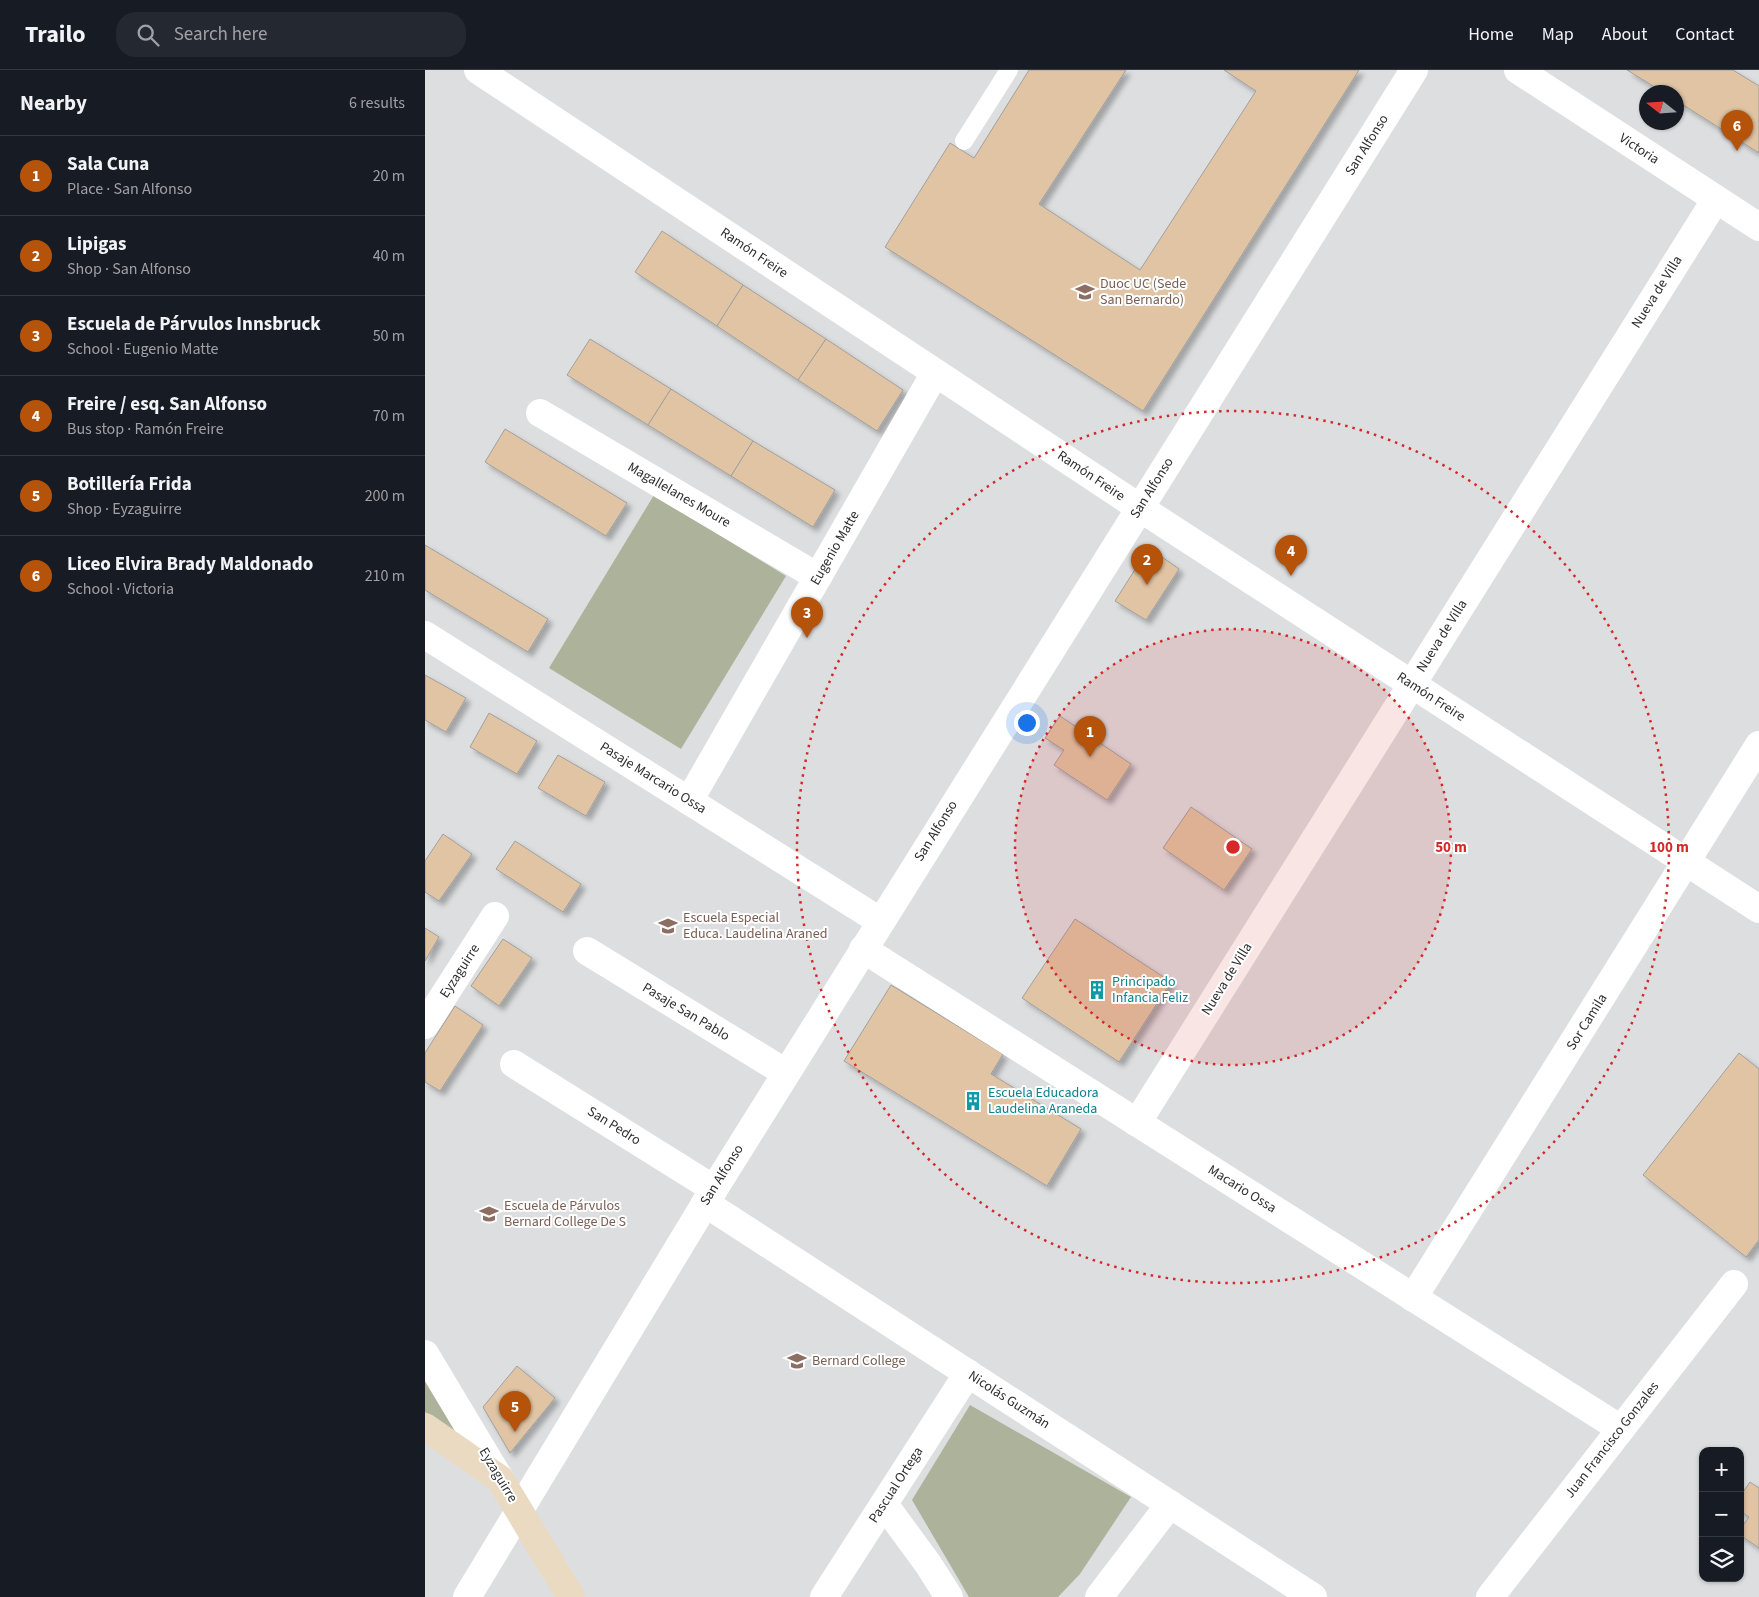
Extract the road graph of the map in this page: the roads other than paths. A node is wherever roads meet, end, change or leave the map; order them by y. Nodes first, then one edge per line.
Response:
1 (1009, 70) edge
2 (1413, 70) edge
3 (1519, 70) edge
4 (496, 75) edge
5 (964, 141) dead end
6 (1716, 199) junction
7 (1759, 227) edge
8 (935, 373) junction
9 (540, 413) dead end
10 (1140, 508) junction
11 (818, 577) junction
12 (425, 635) edge
13 (1412, 684) junction
14 (1759, 745) edge
15 (689, 801) junction
16 (1687, 862) junction
17 (1759, 909) edge
18 (495, 916) dead end
19 (880, 921) junction
20 (863, 950) junction
21 (587, 951) dead end
22 (425, 1025) edge
23 (514, 1064) dead end
24 (786, 1073) junction
25 (1137, 1123) junction
26 (709, 1196) junction
27 (1734, 1284) dead end
28 (1413, 1298) junction
29 (425, 1354) edge
30 (968, 1373) junction
31 (425, 1426) edge
32 (1621, 1429) junction
33 (500, 1479) junction
34 (884, 1504) junction
35 (1170, 1504) junction
36 (519, 1510) junction
37 (467, 1597) edge
38 (571, 1597) edge
39 (824, 1597) edge
40 (949, 1597) edge
41 (1099, 1597) edge
42 (1313, 1597) edge
43 (1490, 1597) edge

1 - 5 lane
2 - 10 street, San Alfonso
3 - 6 street, Victoria
4 - 8 street, Ramón Freire
6 - 7 street, Victoria
6 - 13 street, Nueva de Villa
8 - 10 street, Ramón Freire
8 - 11 street, Eugenio Matte
9 - 11 street, Magallelanes Moure
10 - 13 street, Ramón Freire
10 - 19 street, San Alfonso
11 - 15 street, Eugenio Matte
12 - 15 street, Pasaje Marcario Ossa
13 - 16 street, Ramón Freire
13 - 25 street, Nueva de Villa
14 - 16 street, Sor Camila
15 - 19 street, Pasaje Marcario Ossa
16 - 17 street, Ramón Freire
16 - 28 street, Sor Camila
18 - 22 street, Eyzaguirre
19 - 20 street, San Alfonso
20 - 24 street, San Alfonso
20 - 25 street, Macario Ossa
21 - 24 street, Pasaje San Pablo
23 - 26 street, San Pedro
24 - 26 street, San Alfonso
25 - 28 street, Macario Ossa
26 - 30 street, Nicolás Guzmán
26 - 36 street, San Alfonso
27 - 32 street, Juan Francisco Gonzales
28 - 32 street, Macario Ossa
29 - 33 street, Eyzaguirre
30 - 34 street, Pascual Ortega
30 - 35 street, Nicolás Guzmán
31 - 33 main road
32 - 43 street, Juan Francisco Gonzales
33 - 36 main road, Eyzaguirre
34 - 39 street, Pascual Ortega
34 - 40 street
35 - 41 street
35 - 42 street, Nicolás Guzmán
36 - 37 street, San Alfonso
36 - 38 main road, Eyzaguirre

